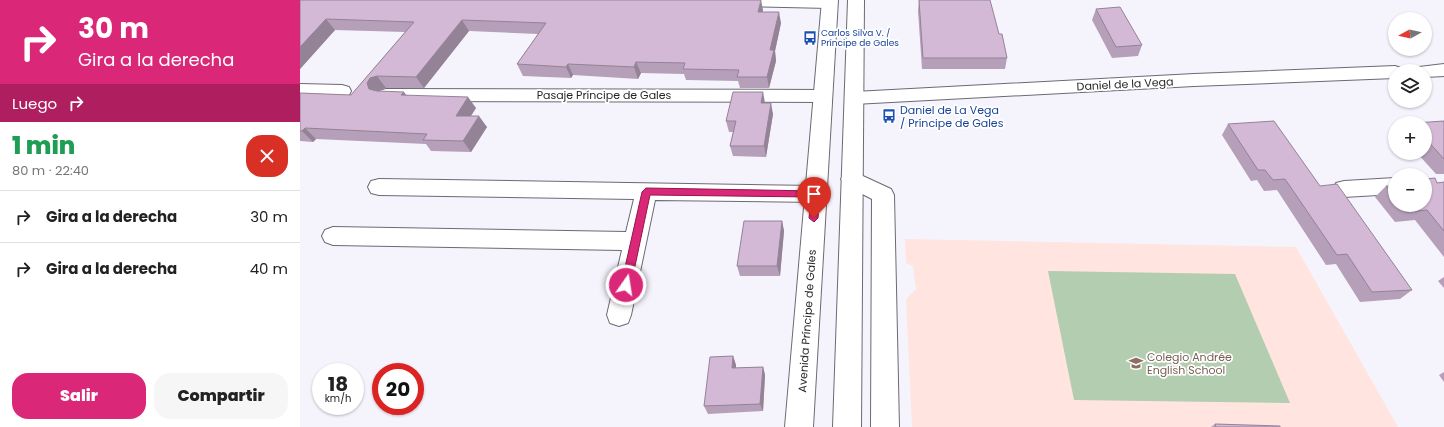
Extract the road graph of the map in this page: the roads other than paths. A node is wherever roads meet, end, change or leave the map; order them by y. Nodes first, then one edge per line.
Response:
1 (692, 0) edge
2 (856, 0) edge
3 (830, 2) edge
4 (1444, 70) edge
5 (1432, 71) edge
6 (1388, 72) edge
7 (300, 90) edge
8 (342, 91) dead end
9 (386, 94) edge
10 (823, 96) junction
11 (854, 98) junction
12 (852, 179) junction
13 (1388, 186) edge
14 (379, 187) dead end
15 (1344, 189) dead end
16 (646, 192) junction
17 (816, 194) junction
18 (333, 236) dead end
19 (636, 241) junction
20 (619, 315) dead end
21 (799, 427) edge
22 (847, 427) edge
23 (885, 427) edge

1 - 3 street
2 - 11 street
3 - 10 street, Avenida Príncipe de Gales
4 - 5 street
6 - 11 street, Daniel de la Vega
7 - 8 street
9 - 10 street, Pasaje Príncipe de Gales
10 - 17 street, Avenida Príncipe de Gales
11 - 12 street
12 - 22 street
12 - 23 street
13 - 15 street
14 - 16 street
16 - 17 street
16 - 19 street
17 - 21 street, Avenida Príncipe de Gales
18 - 19 street
19 - 20 street

